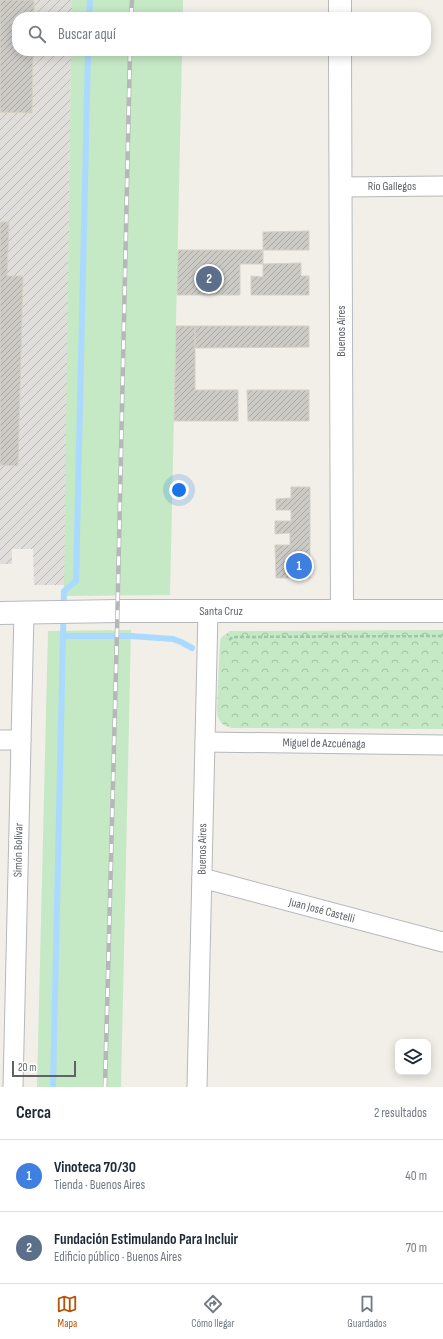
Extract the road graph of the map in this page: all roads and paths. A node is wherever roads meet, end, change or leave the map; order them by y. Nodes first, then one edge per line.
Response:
1 (340, 0) edge
2 (340, 12) edge
3 (340, 56) edge
4 (341, 186) junction
5 (443, 186) edge
6 (208, 611) junction
7 (342, 611) junction
8 (443, 611) edge
9 (24, 612) junction
10 (0, 613) edge
11 (443, 636) edge
12 (227, 642) dead end
13 (0, 740) edge
14 (21, 740) junction
15 (205, 742) junction
16 (443, 745) edge
17 (202, 878) junction
18 (443, 942) edge
19 (8, 987) edge
20 (13, 1087) edge
21 (197, 1087) edge

1 - 2 street
3 - 4 street, Buenos Aires
4 - 5 street, Río Gallegos
4 - 7 street, Buenos Aires
6 - 7 street, Santa Cruz
6 - 9 street, Santa Cruz
6 - 15 street, Buenos Aires
7 - 8 street, Santa Cruz
9 - 10 street, Santa Cruz
9 - 14 street, Simón Bolívar
11 - 12 path
13 - 14 street
14 - 19 street, Simón Bolívar
15 - 16 street, Miguel de Azcuénaga
15 - 17 street, Buenos Aires
17 - 18 street, Juan José Castelli
17 - 21 street, Buenos Aires
19 - 20 street, Simón Bolívar

